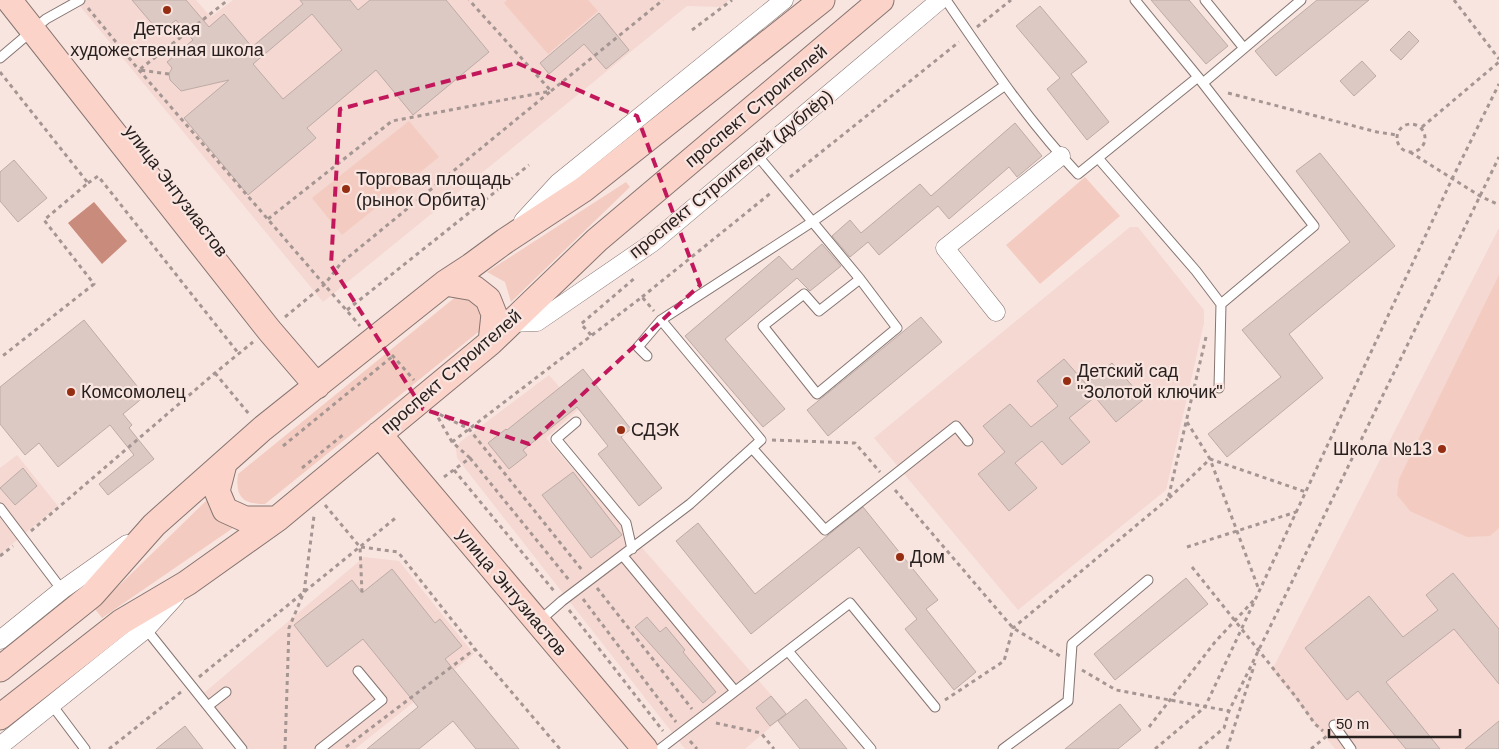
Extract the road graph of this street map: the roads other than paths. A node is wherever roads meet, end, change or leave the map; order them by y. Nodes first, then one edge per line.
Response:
1 (9, 0) edge
2 (30, 0) edge
3 (784, 0) edge
4 (822, 0) edge
5 (881, 0) edge
6 (940, 0) edge
7 (946, 0) edge
8 (1135, 0) edge
9 (1204, 0) edge
10 (1301, 0) edge
11 (83, 4) edge
12 (40, 24) junction
13 (1243, 47) junction
14 (0, 58) edge
15 (1200, 80) junction
16 (1004, 86) junction
17 (757, 155) junction
18 (1061, 156) junction
19 (1098, 158) junction
20 (812, 222) junction
21 (505, 241) junction
22 (860, 279) junction
23 (445, 283) junction
24 (1221, 304) junction
25 (996, 312) dead end
26 (661, 320) junction
27 (508, 323) junction
28 (491, 342) junction
29 (646, 356) dead end
30 (323, 382) junction
31 (1219, 388) dead end
32 (576, 422) dead end
33 (374, 438) junction
34 (968, 441) dead end
35 (752, 448) junction
36 (224, 464) junction
37 (0, 508) edge
38 (277, 519) junction
39 (154, 526) junction
40 (632, 549) junction
41 (623, 556) junction
42 (1148, 580) dead end
43 (187, 583) junction
44 (62, 590) junction
45 (538, 622) junction
46 (146, 629) junction
47 (0, 640) edge
48 (788, 651) junction
49 (0, 669) edge
50 (358, 671) dead end
51 (735, 691) junction
52 (226, 692) dead end
53 (52, 705) junction
54 (208, 706) junction
55 (935, 707) road end
56 (0, 717) edge
57 (1334, 725) dead end
58 (0, 746) edge
59 (85, 749) edge
60 (242, 749) edge
61 (320, 749) edge
62 (625, 749) edge
63 (646, 749) edge
64 (660, 749) edge
65 (871, 749) edge
66 (1003, 749) edge
67 (1351, 749) edge

1 - 12 main road
2 - 12 main road, улица Энтузиастов
3 - 21 street
4 - 21 main road
5 - 27 main road, проспект Строителей
6 - 17 street, проспект Строителей (дублёр)
7 - 16 lane
8 - 15 lane
9 - 13 lane
10 - 13 lane
11 - 12 lane
12 - 14 lane
12 - 30 main road, улица Энтузиастов
12 - 30 main road
13 - 15 lane
15 - 19 lane
15 - 24 lane
16 - 18 lane
16 - 20 lane
17 - 20 lane
17 - 27 street, проспект Строителей (дублёр)
18 - 19 lane
18 - 25 street
19 - 24 lane
20 - 22 lane
20 - 26 lane
21 - 23 main road
22 - 22 lane
23 - 28 main road
23 - 30 main road
24 - 31 lane
26 - 29 lane
26 - 35 lane
27 - 28 main road, проспект Строителей
28 - 33 main road, проспект Строителей
30 - 36 main road
32 - 40 lane
33 - 38 main road, проспект Строителей
33 - 45 main road, улица Энтузиастов
33 - 62 main road
34 - 35 lane
35 - 40 lane
36 - 38 main road
36 - 39 main road
37 - 44 lane
38 - 43 main road, проспект Строителей
39 - 44 street
39 - 49 main road
40 - 41 lane
41 - 45 lane
41 - 51 lane
42 - 66 lane
43 - 46 street
43 - 56 main road, проспект Строителей
44 - 47 street
45 - 63 main road, улица Энтузиастов
46 - 53 street
46 - 54 lane
48 - 51 lane
48 - 55 lane
48 - 65 lane
50 - 61 lane
51 - 64 lane
52 - 54 lane
53 - 58 street
53 - 59 lane
54 - 60 lane
57 - 67 lane

